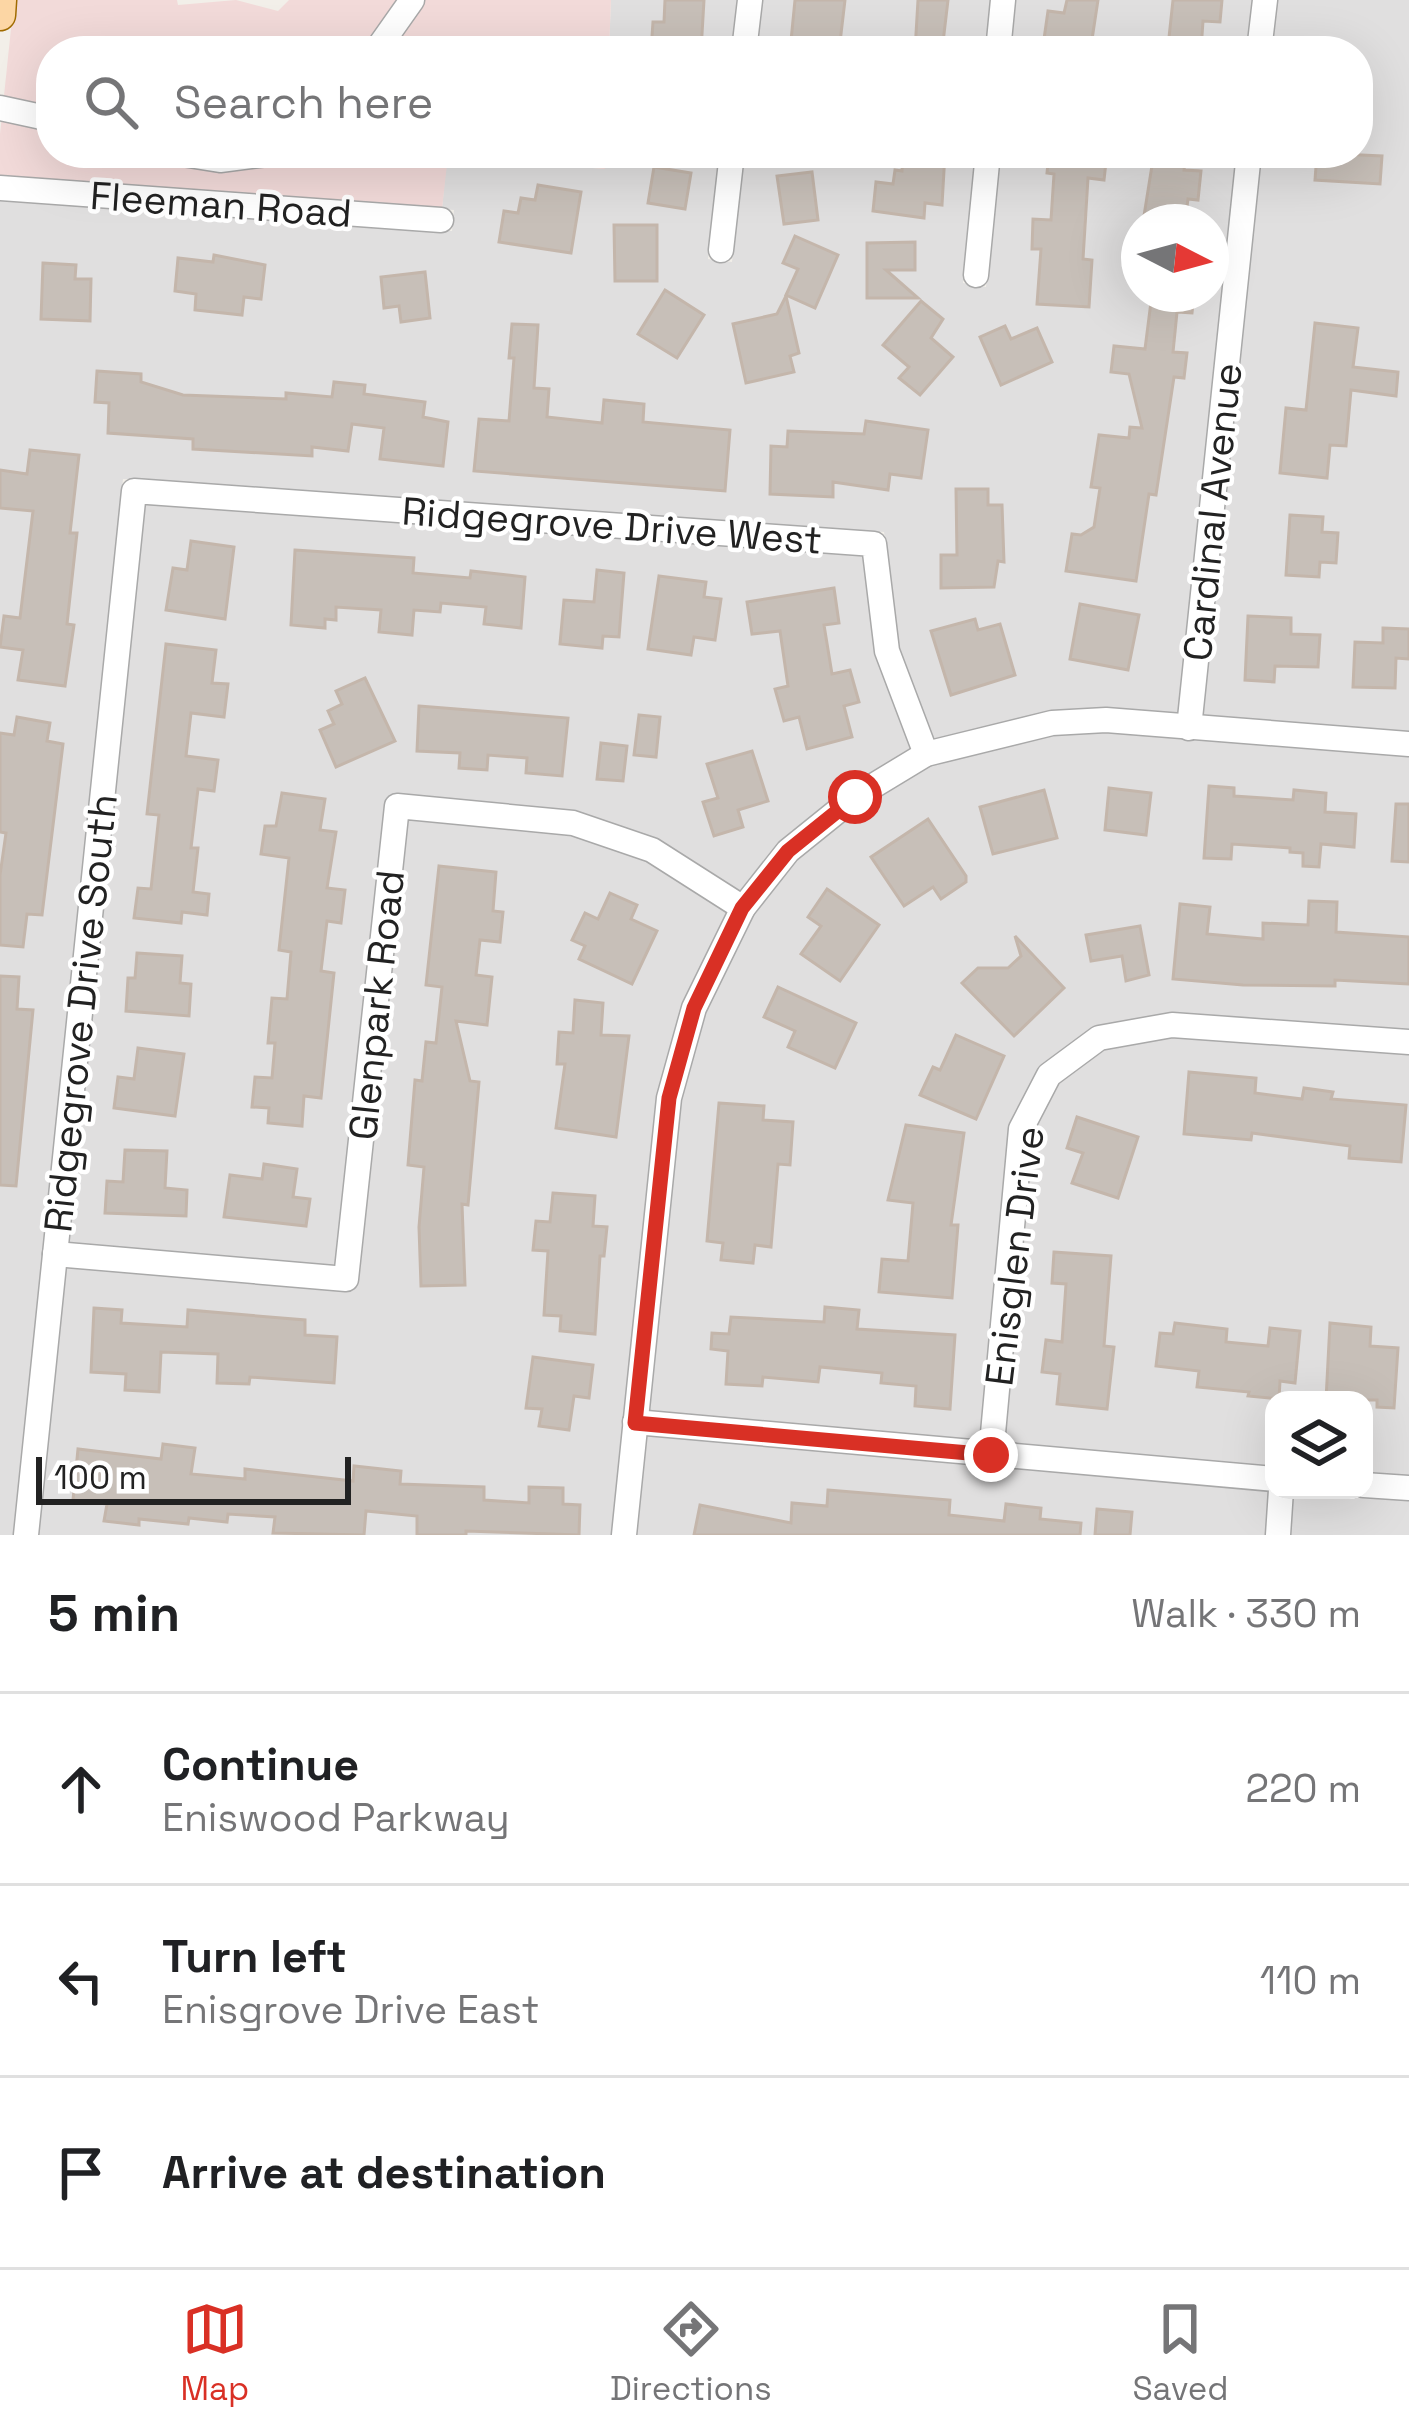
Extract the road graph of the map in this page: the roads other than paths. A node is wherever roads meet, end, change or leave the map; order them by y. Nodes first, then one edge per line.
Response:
1 (2, 0) edge
2 (412, 0) edge
3 (750, 0) edge
4 (1004, 0) edge
5 (1264, 0) edge
6 (0, 16) edge
7 (387, 36) edge
8 (746, 36) edge
9 (1000, 36) edge
10 (1260, 36) edge
11 (0, 109) edge
12 (36, 116) edge
13 (730, 168) edge
14 (987, 168) edge
15 (1247, 168) edge
16 (0, 188) edge
17 (441, 220) dead end
18 (722, 250) dead end
19 (976, 275) dead end
20 (134, 491) joint
21 (1189, 728) junction
22 (1409, 744) edge
23 (926, 754) junction
24 (742, 908) junction
25 (1409, 1042) edge
26 (55, 1253) junction
27 (635, 1423) junction
28 (991, 1455) junction
29 (1265, 1478) edge
30 (1373, 1486) edge
31 (1409, 1488) edge
32 (1280, 1499) edge
33 (26, 1535) edge
34 (624, 1535) edge
35 (1278, 1535) edge

1 - 6 main road
2 - 7 street
3 - 8 street
4 - 9 street
5 - 10 street
11 - 12 street
13 - 18 street
14 - 19 street
15 - 21 street, Cardinal Avenue
16 - 17 street, Fleeman Road
20 - 23 street, Ridgegrove Drive West
20 - 26 street, Ridgegrove Drive South
21 - 22 street
21 - 23 street
23 - 24 street
24 - 26 street, Glenpark Road
24 - 27 street
25 - 28 street, Enisglen Drive
26 - 33 street, Ridgegrove Drive South
27 - 28 street
27 - 34 street
28 - 29 street
30 - 31 street
32 - 35 street

